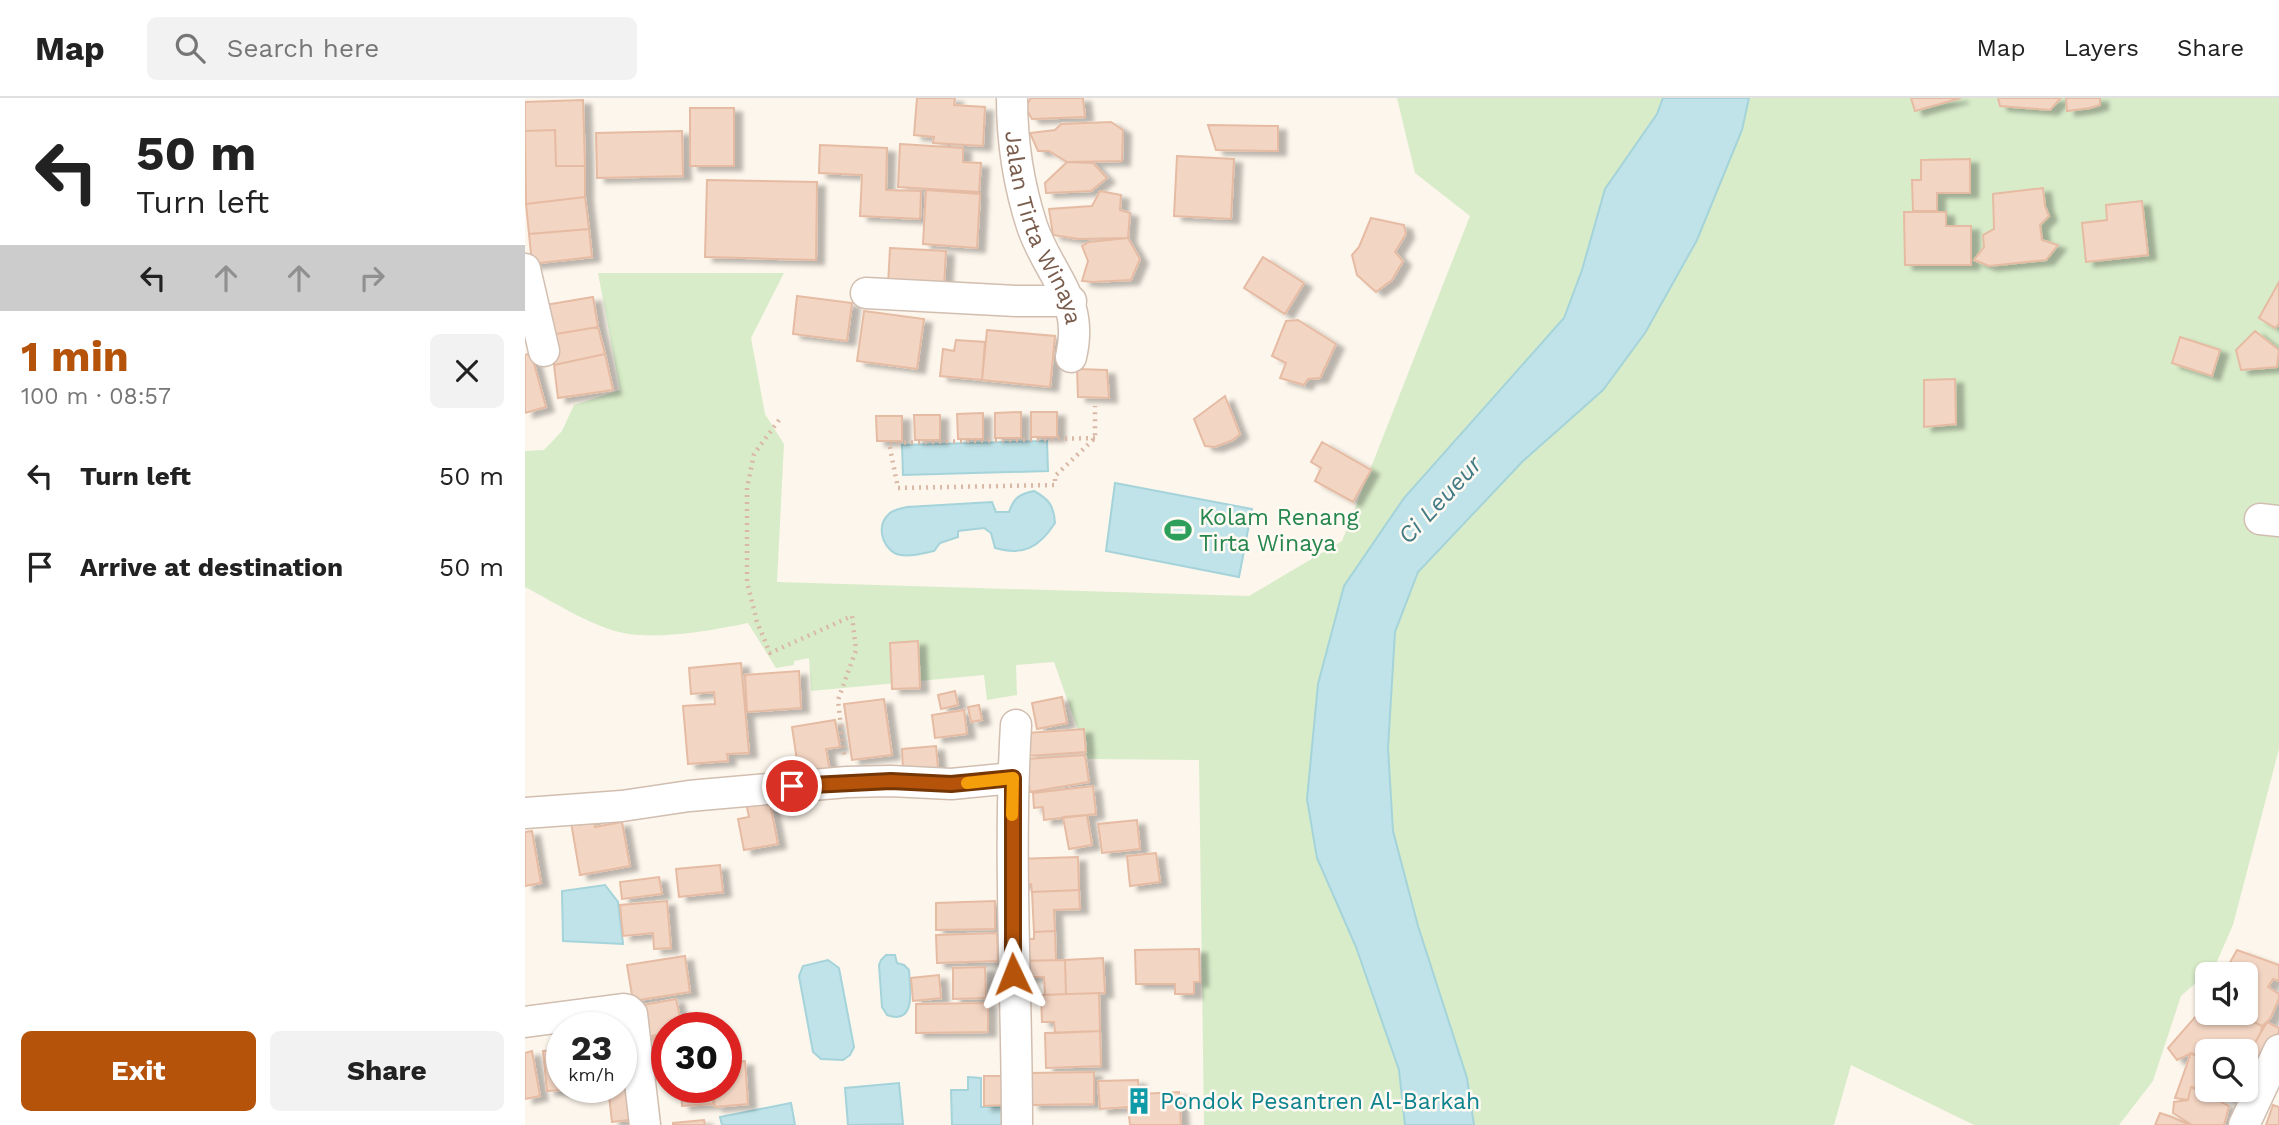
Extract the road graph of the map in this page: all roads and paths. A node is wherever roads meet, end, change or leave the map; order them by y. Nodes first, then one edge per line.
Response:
1 (1012, 98) edge
2 (525, 269) edge
3 (866, 293) dead end
4 (1071, 301) junction
5 (544, 351) dead end
6 (1071, 357) dead end
7 (1095, 406) dead end
8 (779, 420) dead end
9 (1094, 439) junction
10 (1016, 725) dead end
11 (1013, 778) junction
12 (847, 782) junction
13 (525, 813) edge
14 (525, 1022) edge
15 (2279, 1050) edge
16 (645, 1125) edge
17 (1017, 1125) edge
18 (2244, 1125) edge

1 - 4 street, Jalan Tirta Winaya
2 - 5 street
3 - 4 street
4 - 6 street, Jalan Tirta Winaya
7 - 9 path
8 - 12 path
9 - 9 path
10 - 11 street
11 - 12 street
11 - 17 street
12 - 13 street
14 - 16 street
15 - 18 street

